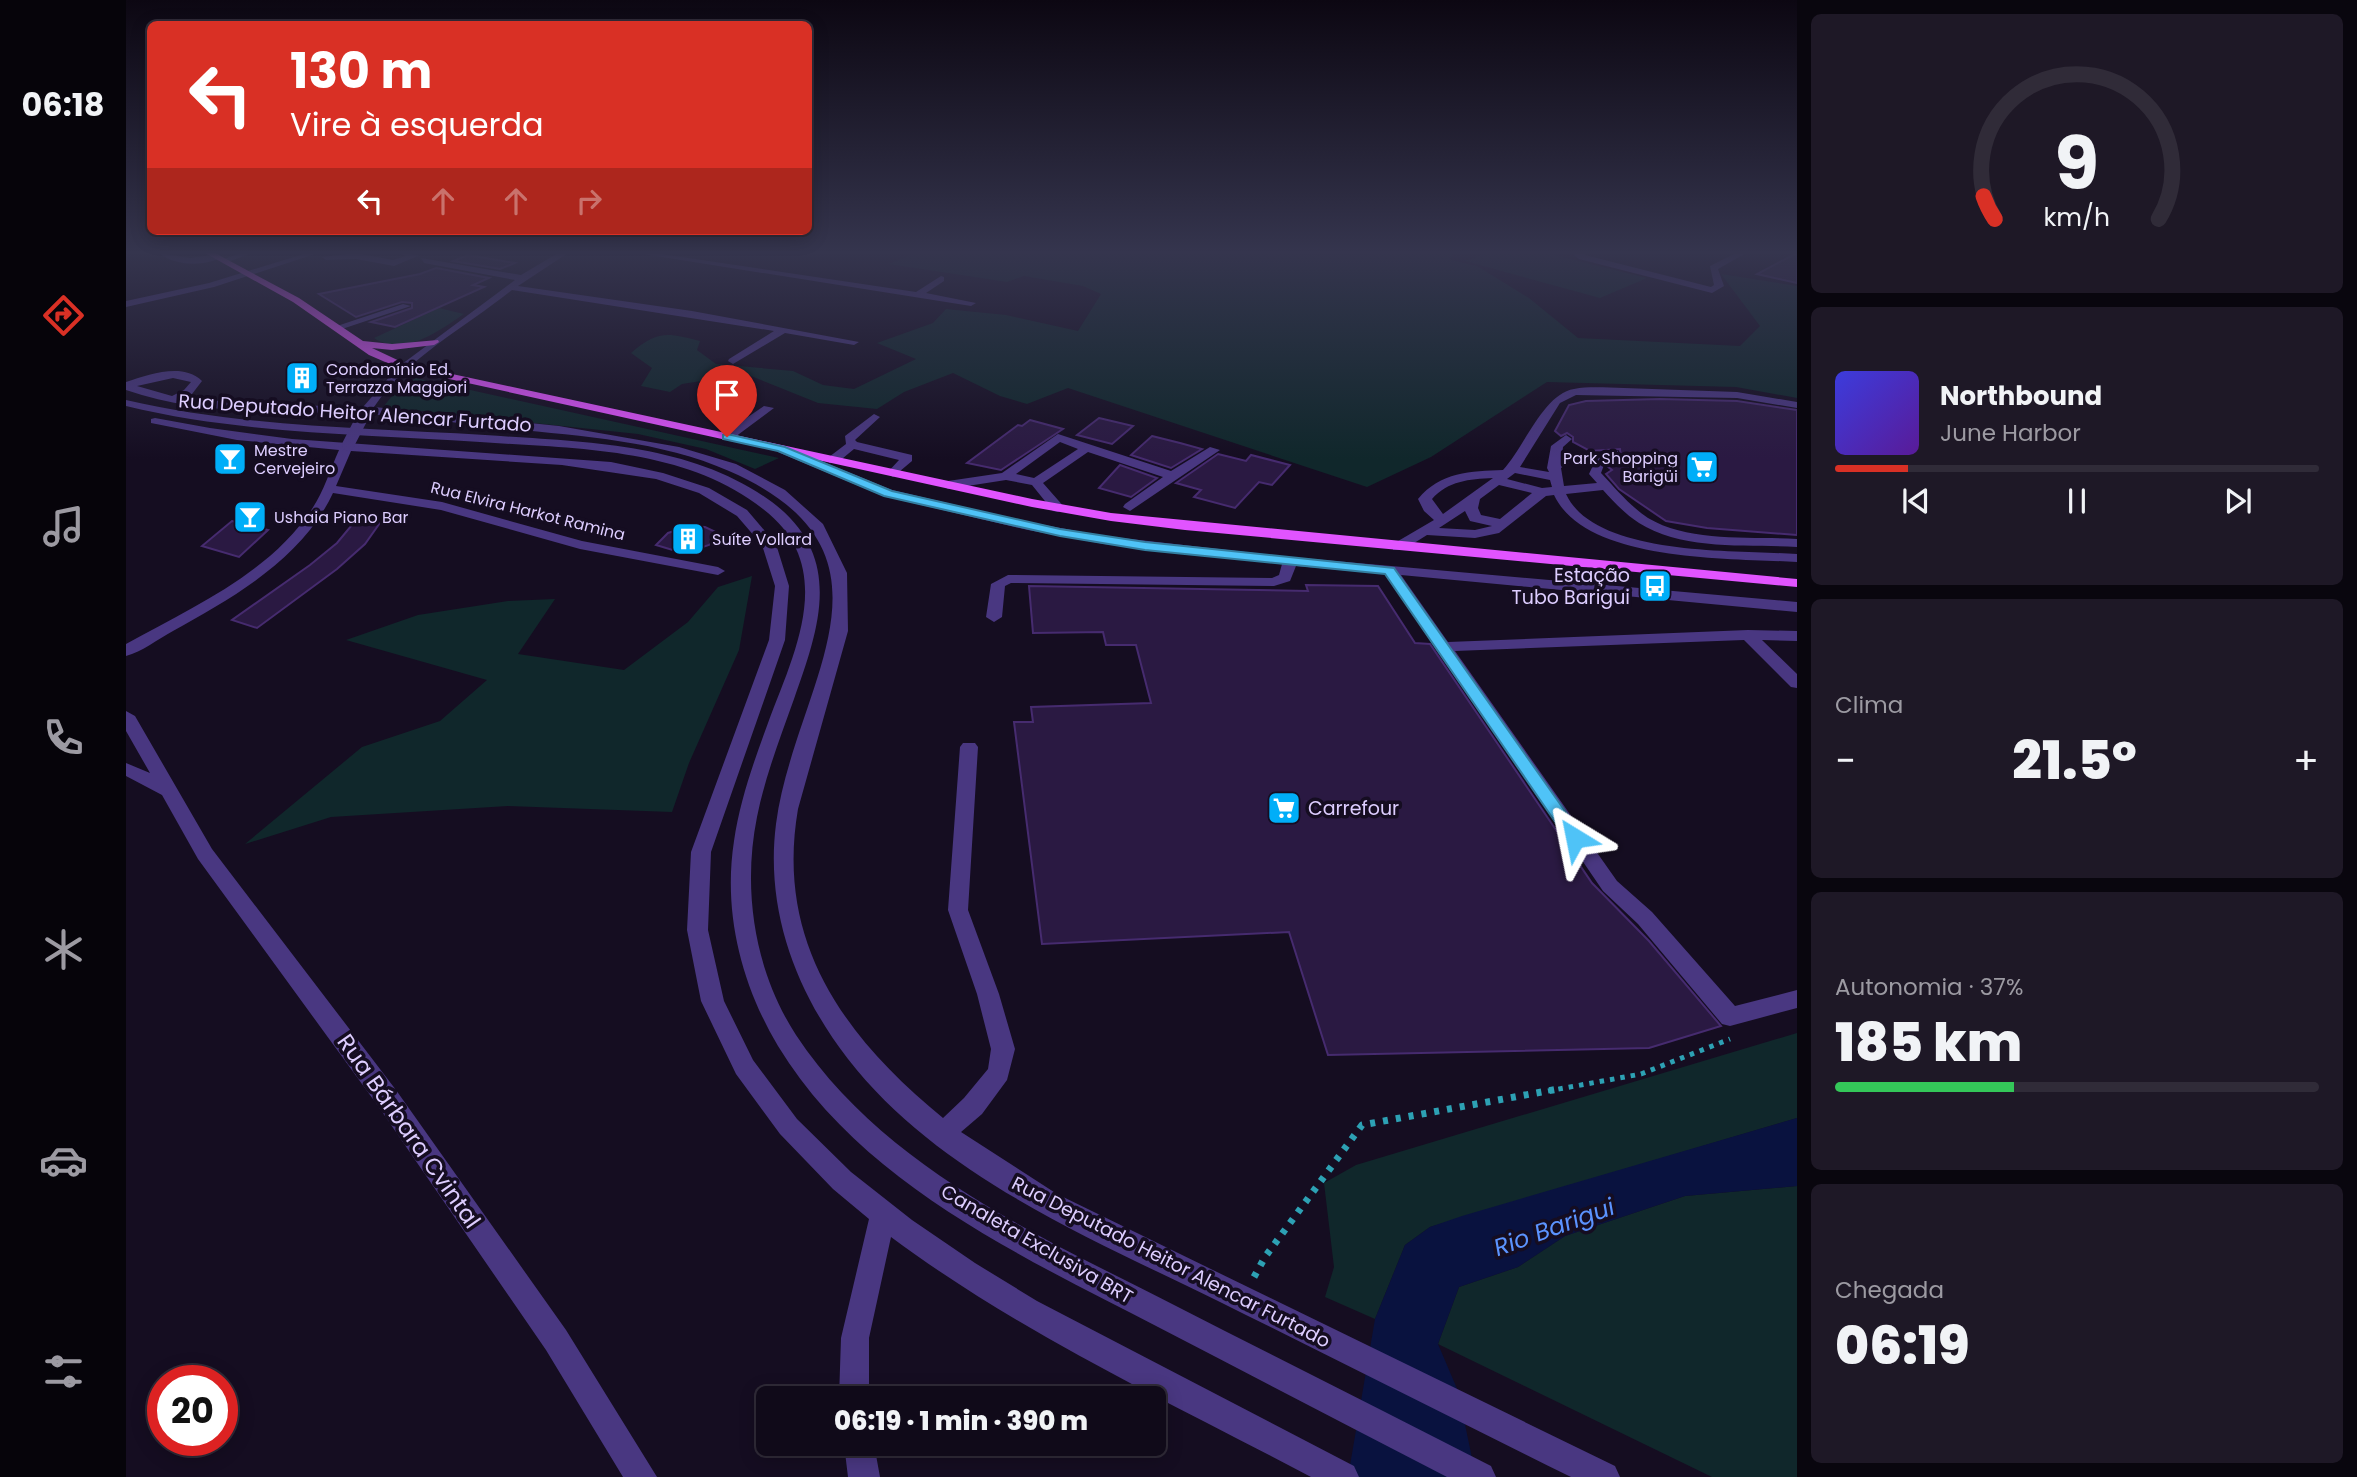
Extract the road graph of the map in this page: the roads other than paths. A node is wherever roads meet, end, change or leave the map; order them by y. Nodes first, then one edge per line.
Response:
1 (327, 322) edge
2 (355, 322) edge
3 (461, 322) edge
4 (732, 322) edge
5 (336, 328) junction
6 (783, 330) junction
7 (434, 342) junction
8 (854, 342) dead end
9 (358, 344) junction
10 (733, 361) dead end
11 (403, 366) junction
12 (126, 386) edge
13 (173, 400) junction
14 (126, 403) edge
15 (1569, 405) dead end
16 (1797, 405) edge
17 (768, 408) dead end
18 (1548, 411) junction
19 (365, 412) junction
20 (126, 415) edge
21 (874, 417) dead end
22 (727, 437) junction
23 (1566, 439) dead end
24 (852, 445) junction
25 (347, 446) junction
26 (1088, 447) junction
27 (782, 449) junction
28 (1214, 450) dead end
29 (833, 460) junction
30 (893, 473) junction
31 (1554, 473) junction
32 (1506, 475) junction
33 (1006, 476) junction
34 (1172, 476) junction
35 (1036, 482) junction
36 (948, 485) junction
37 (1608, 486) junction
38 (329, 489) junction
39 (1542, 492) junction
40 (1560, 492) junction
41 (1474, 499) junction
42 (1130, 507) dead end
43 (1058, 509) junction
44 (1442, 520) junction
45 (1503, 524) junction
46 (1425, 531) junction
47 (1797, 542) edge
48 (1398, 547) junction
49 (1797, 558) edge
50 (1290, 561) junction
51 (1390, 570) junction
52 (718, 571) dead end
53 (1793, 582) edge
54 (1797, 607) edge
55 (994, 618) dead end
56 (1748, 635) junction
57 (1797, 636) edge
58 (1442, 647) junction
59 (126, 651) edge
60 (1797, 683) edge
61 (126, 716) edge
62 (969, 747) dead end
63 (126, 769) edge
64 (170, 792) junction
65 (1797, 999) edge
66 (942, 1134) junction
67 (883, 1215) junction
68 (854, 1386) edge
69 (861, 1456) edge
70 (642, 1477) edge
71 (864, 1477) edge
72 (1343, 1477) edge
73 (1480, 1477) edge
74 (1604, 1477) edge

1 - 5 main road
2 - 5 street
3 - 7 street
4 - 6 street
5 - 9 main road
6 - 8 street
6 - 10 street
7 - 9 main road
7 - 11 street
9 - 11 main road
11 - 19 street
11 - 22 main road
12 - 13 street, Rua Deputado Heitor Alencar Furtado
12 - 13 street
13 - 19 street, Rua Deputado Heitor Alencar Furtado
14 - 73 street, Canaleta Exclusiva BRT
15 - 18 street
16 - 18 street
17 - 22 street
18 - 32 street
19 - 25 street, bridge
19 - 66 street, Rua Deputado Heitor Alencar Furtado
20 - 25 street, Rua Deputado Heitor Alencar Furtado
21 - 24 street
22 - 27 main road
23 - 31 street
24 - 29 street
24 - 30 street
25 - 38 street
25 - 67 street, Rua Deputado Heitor Alencar Furtado
26 - 33 street
26 - 34 street
26 - 35 street
27 - 29 main road
27 - 50 street
28 - 34 street
29 - 30 main road
30 - 36 main road
31 - 32 street
31 - 37 street
31 - 40 street
32 - 39 street
32 - 41 street
32 - 44 street
33 - 35 street
33 - 36 street
34 - 42 street
35 - 43 street
36 - 43 main road
37 - 40 street
37 - 47 street
38 - 52 street, Rua Elvira Harkot Ramina
38 - 59 street
39 - 40 street
39 - 45 street
40 - 49 street
41 - 44 street
41 - 45 street
43 - 48 main road
44 - 46 street
45 - 46 street
46 - 48 street
48 - 53 main road
50 - 51 street
50 - 55 street
51 - 54 street
51 - 58 street
56 - 57 street
56 - 58 street
56 - 60 street
58 - 65 street
61 - 64 street, Rua Bárbara Cvintal
62 - 66 street
63 - 64 street
64 - 70 street, Rua Bárbara Cvintal
66 - 74 street, Rua Deputado Heitor Alencar Furtado
67 - 68 street
67 - 72 street, Rua Deputado Heitor Alencar Furtado
69 - 71 street

